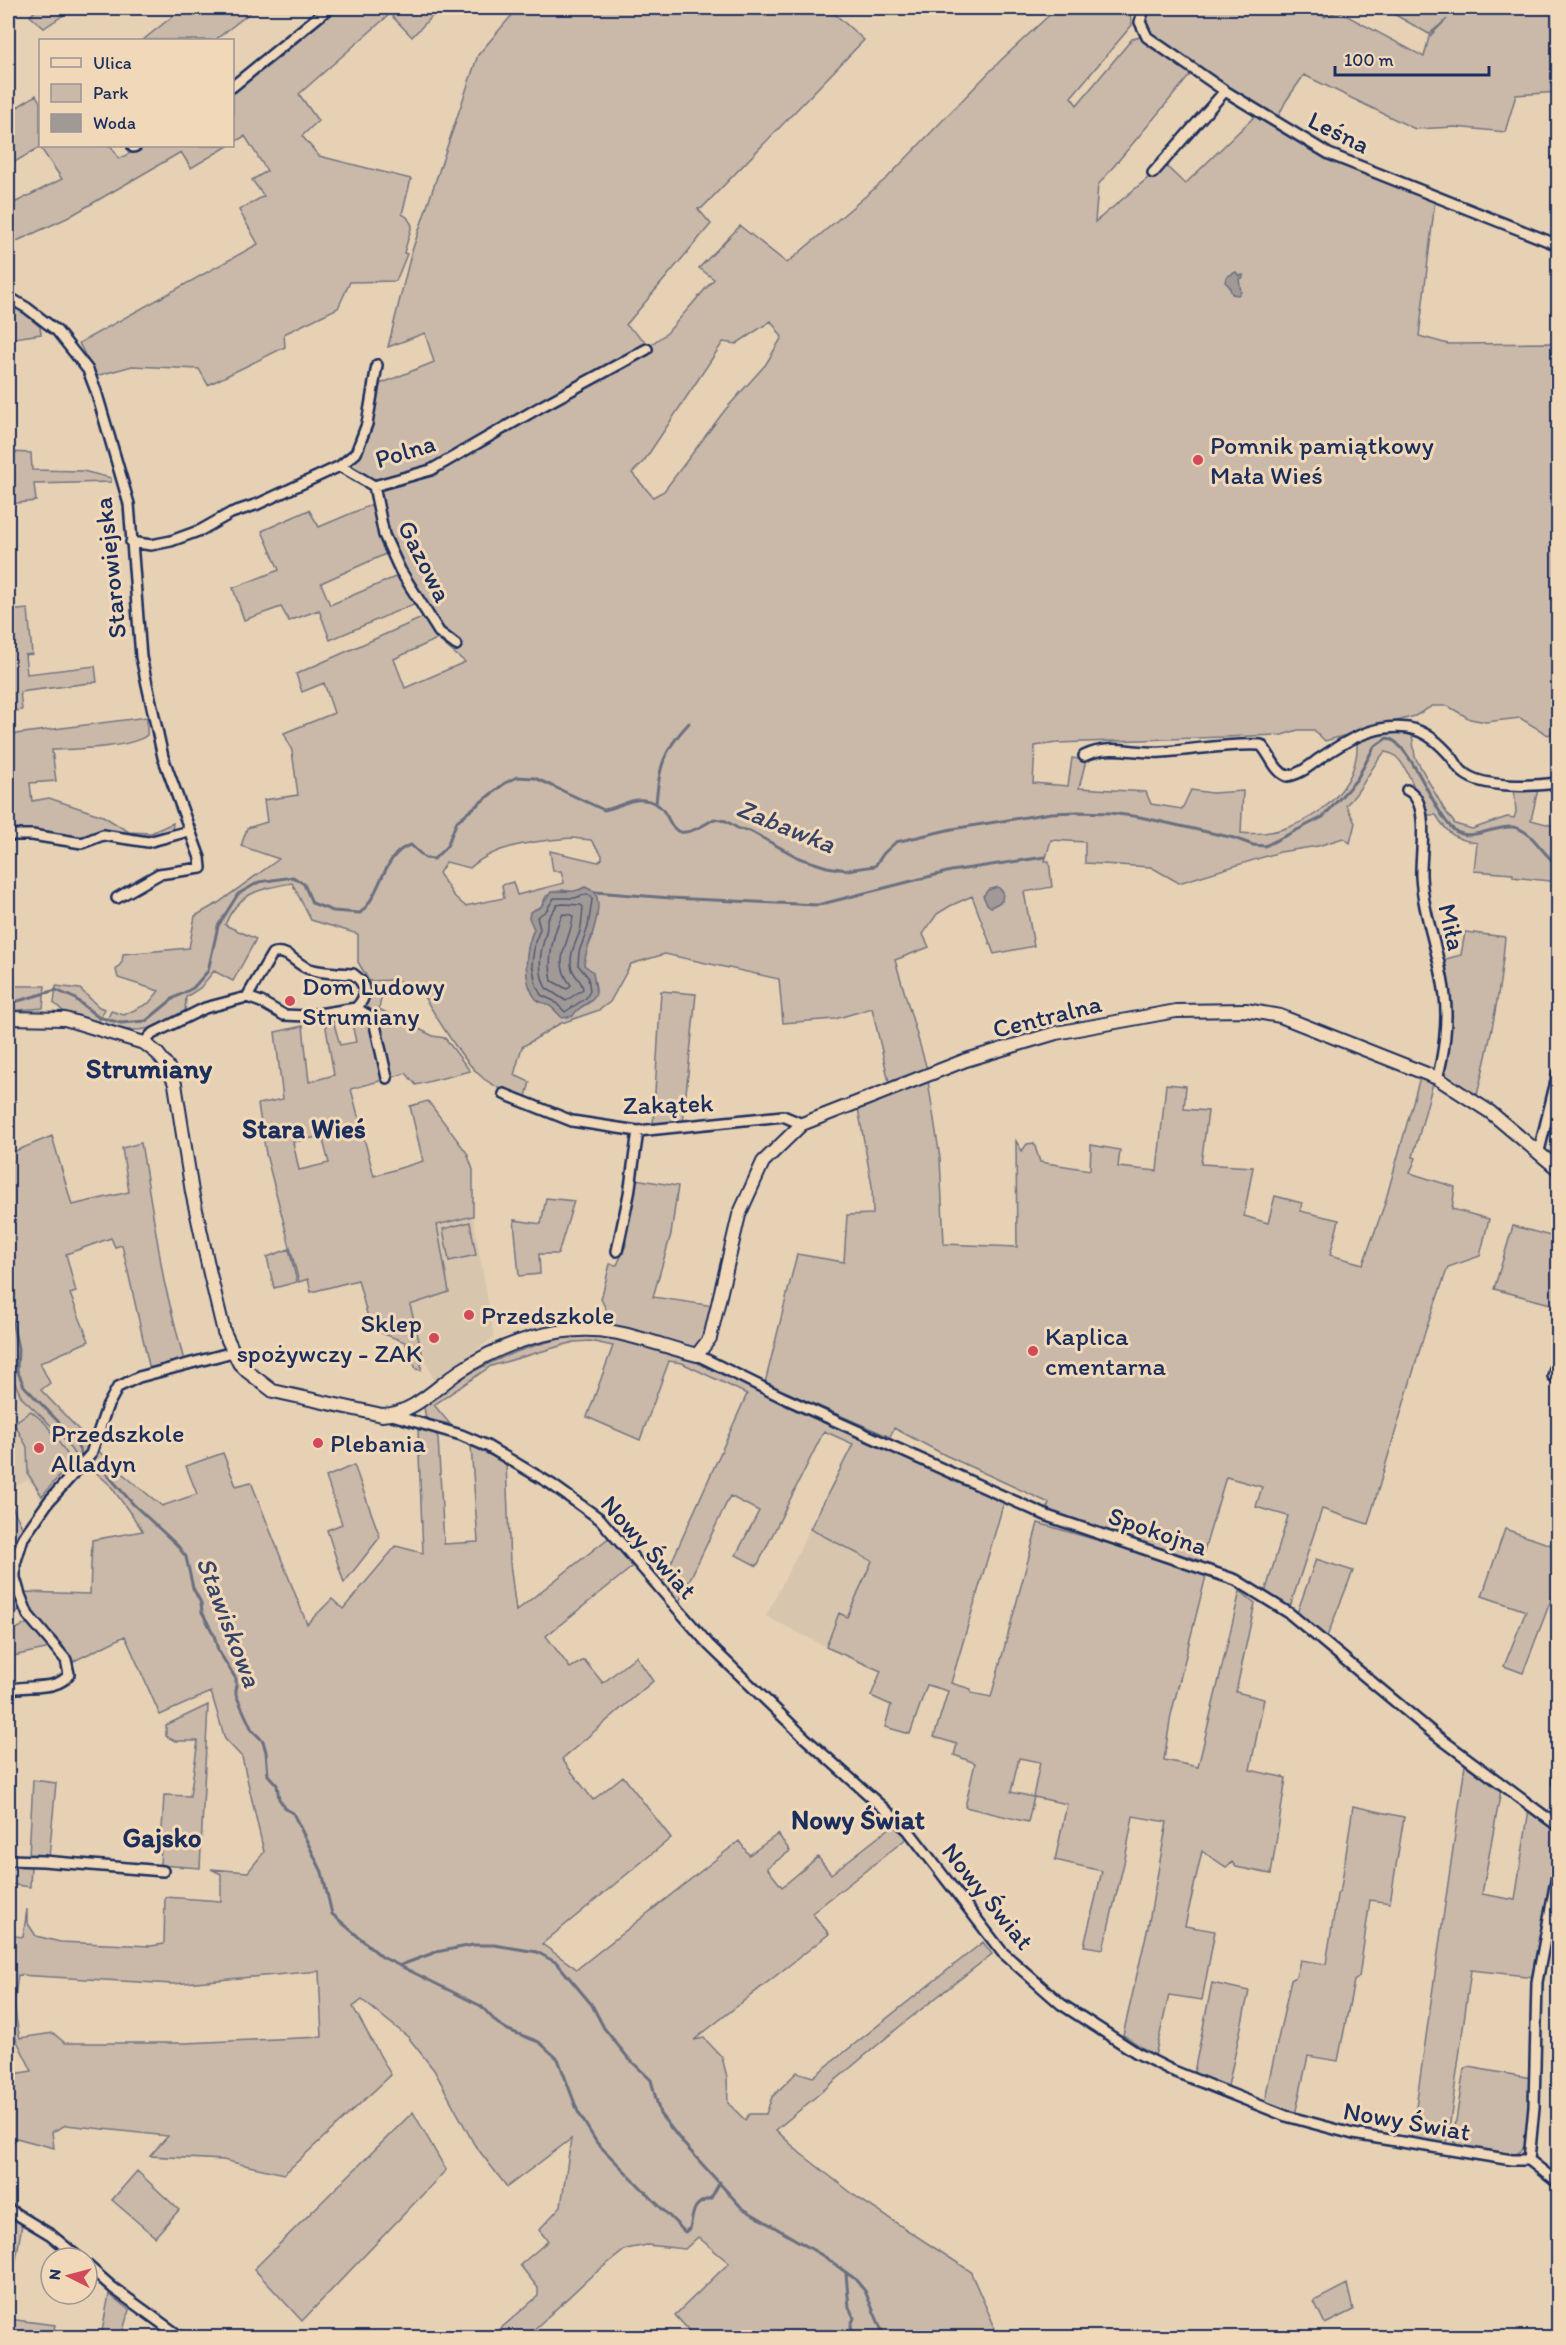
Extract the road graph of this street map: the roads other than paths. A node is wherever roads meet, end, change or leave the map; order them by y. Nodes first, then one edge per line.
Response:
1 (329, 8) edge
2 (1144, 8) edge
3 (234, 85) edge
4 (1225, 91) junction
5 (1153, 173) dead end
6 (1558, 245) edge
7 (8, 297) edge
8 (647, 349) dead end
9 (377, 365) dead end
10 (340, 466) junction
11 (374, 486) junction
12 (131, 542) junction
13 (456, 645) dead end
14 (1084, 756) dead end
15 (1558, 783) edge
16 (1407, 789) dead end
17 (189, 831) junction
18 (8, 835) edge
19 (117, 898) dead end
20 (247, 997) junction
21 (356, 1008) junction
22 (8, 1018) edge
23 (144, 1043) junction
24 (1558, 1073) edge
25 (387, 1078) dead end
26 (1437, 1078) junction
27 (504, 1094) dead end
28 (802, 1124) junction
29 (638, 1131) junction
30 (1539, 1151) junction
31 (1558, 1169) edge
32 (617, 1251) dead end
33 (233, 1352) junction
34 (697, 1355) junction
35 (1558, 1358) edge
36 (1553, 1376) dead end
37 (392, 1415) junction
38 (8, 1690) edge
39 (1558, 1753) edge
40 (1558, 1783) edge
41 (1558, 1826) edge
42 (8, 1860) edge
43 (1558, 1870) edge
44 (163, 1871) dead end
45 (1529, 2160) junction
46 (1558, 2183) edge
47 (8, 2209) edge
48 (64, 2246) edge
49 (99, 2276) edge
50 (182, 2337) edge

1 - 3 street
2 - 4 street, Leśna
4 - 5 street
4 - 6 street, Leśna
7 - 12 street, Starowiejska
8 - 11 street, Polna
9 - 10 street
10 - 11 street, Polna
10 - 12 street, Polna
11 - 13 street, Gazowa
12 - 17 street, Starowiejska
14 - 15 street
16 - 26 street, Miła
17 - 18 street
17 - 19 street, Starowiejska
20 - 21 street
20 - 21 street
20 - 23 street
21 - 25 street
22 - 23 street
23 - 33 street
24 - 30 street
26 - 28 street, Centralna
26 - 30 street, Centralna
27 - 29 street, Zakątek
28 - 29 street, Zakątek
28 - 34 street, Centralna
29 - 32 street
30 - 31 street, Centralna
33 - 37 street
33 - 38 street
34 - 37 street
34 - 41 street, Spokojna
35 - 36 street
37 - 45 street, Nowy Świat
39 - 40 street
42 - 44 street
43 - 45 street
45 - 46 street
47 - 48 street
49 - 50 street

